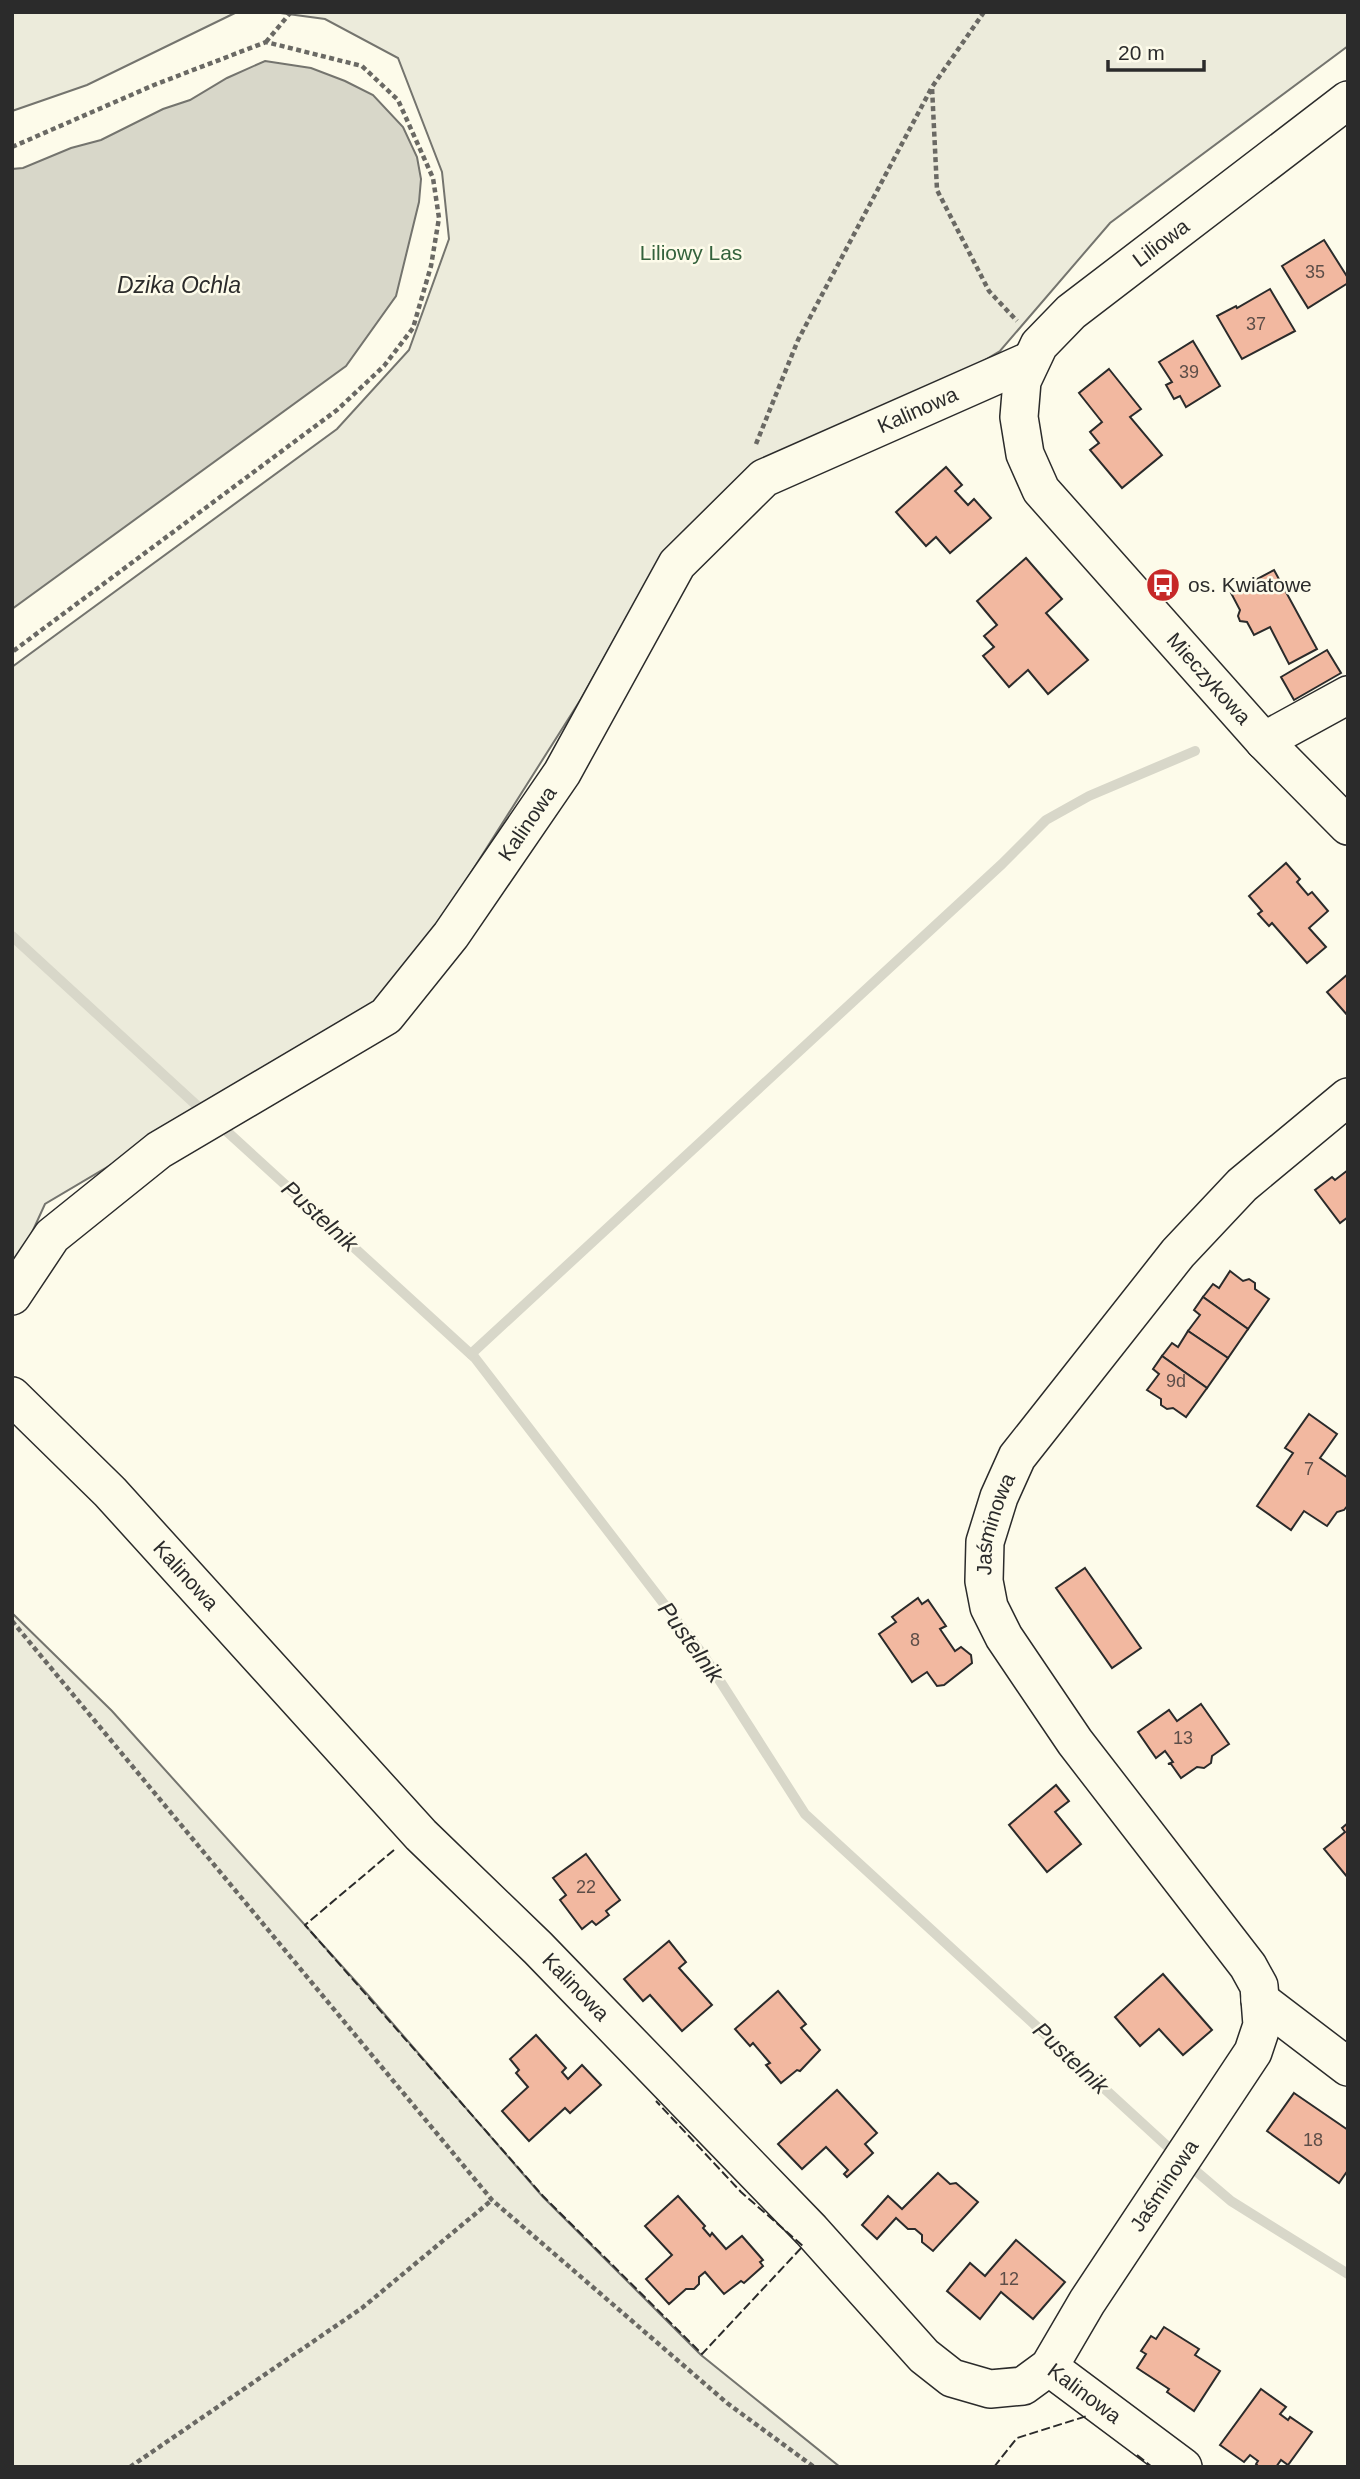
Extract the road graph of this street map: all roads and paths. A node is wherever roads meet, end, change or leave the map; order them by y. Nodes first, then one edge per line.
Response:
1 (291, 12) edge
2 (984, 12) edge
3 (266, 42) junction
4 (932, 87) junction
5 (1348, 100) edge
6 (12, 147) edge
7 (1035, 352) junction
8 (1019, 417) joint
9 (753, 451) dead end
10 (12, 652) edge
11 (1348, 695) edge
12 (1264, 741) junction
13 (1348, 826) edge
14 (1348, 1097) edge
15 (12, 1296) edge
16 (12, 1396) edge
17 (12, 1621) edge
18 (1260, 2000) junction
19 (1348, 2067) edge
20 (492, 2200) junction
21 (1049, 2367) junction
22 (130, 2467) edge
23 (814, 2467) edge
24 (1183, 2467) edge

1 - 3 path
2 - 4 path
3 - 6 path
3 - 10 path
4 - 7 path
4 - 9 path
5 - 7 street, Liliowa
7 - 8 street, Liliowa
7 - 15 street, Kalinowa
8 - 12 street, Mieczykowa
11 - 12 street
12 - 13 street, Mieczykowa
14 - 18 street, Jaśminowa
16 - 21 street, Kalinowa
17 - 20 path
18 - 19 street
18 - 21 street, Jaśminowa
20 - 22 path
20 - 23 path
21 - 24 street, Kalinowa

